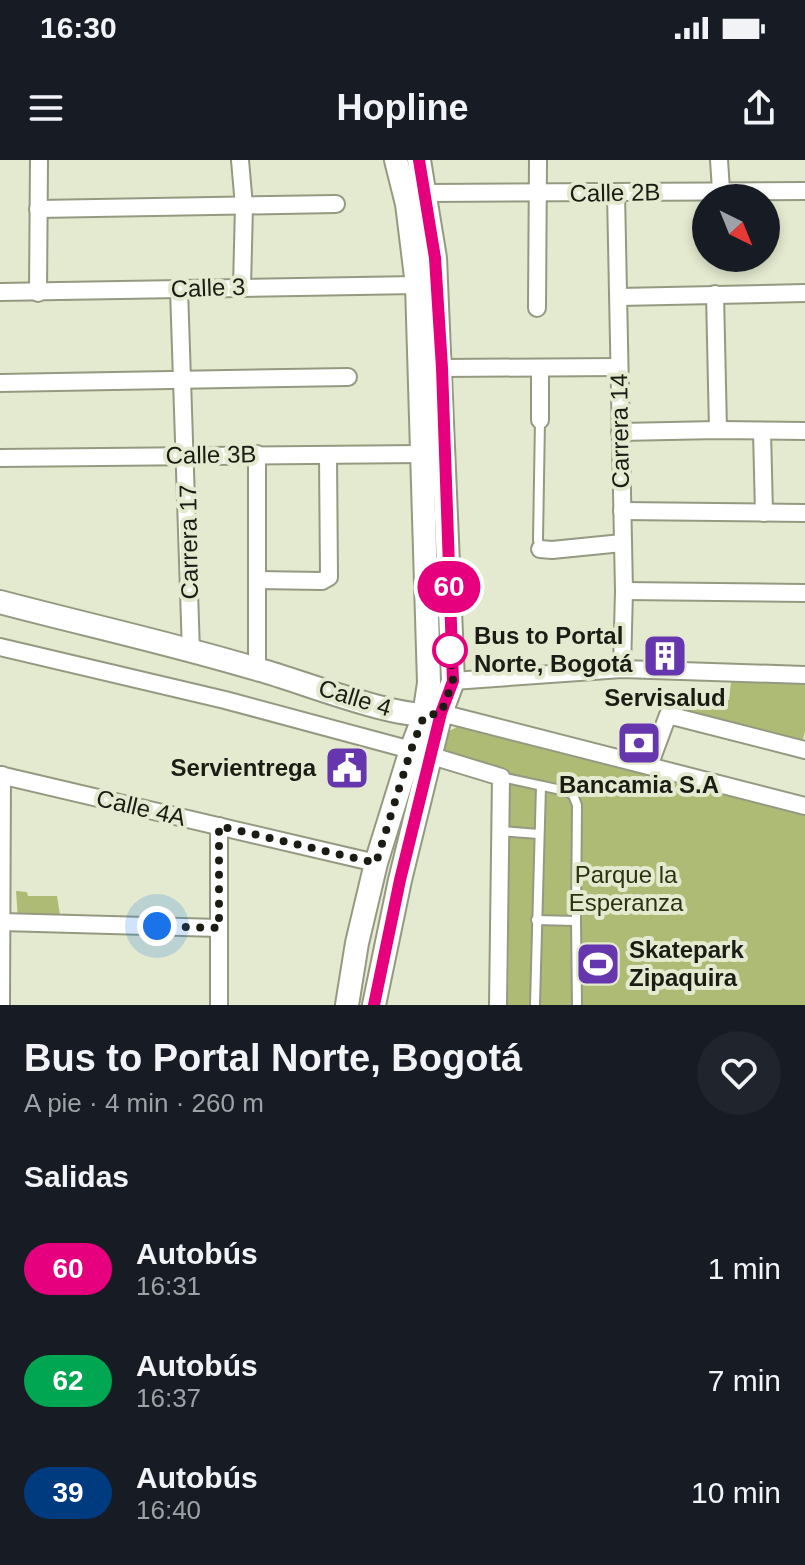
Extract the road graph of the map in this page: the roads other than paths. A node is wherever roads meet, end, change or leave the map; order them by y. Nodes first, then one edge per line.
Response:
1 (39, 160) edge
2 (240, 160) edge
3 (396, 160) edge
4 (419, 160) edge
5 (538, 160) edge
6 (719, 160) edge
7 (721, 184) edge
8 (692, 191) edge
9 (780, 191) edge
10 (805, 191) edge
11 (426, 193) junction
12 (537, 193) junction
13 (616, 193) junction
14 (336, 204) dead end
15 (244, 206) junction
16 (38, 209) junction
17 (417, 285) junction
18 (242, 287) junction
19 (179, 289) junction
20 (0, 292) edge
21 (38, 293) junction
22 (805, 293) edge
23 (715, 294) junction
24 (619, 297) junction
25 (537, 308) dead end
26 (619, 367) junction
27 (442, 368) junction
28 (540, 368) junction
29 (348, 377) dead end
30 (183, 381) junction
31 (0, 383) edge
32 (540, 420) joint
33 (718, 430) junction
34 (762, 431) junction
35 (805, 431) edge
36 (620, 432) junction
37 (257, 454) junction
38 (422, 454) junction
39 (186, 455) junction
40 (328, 455) junction
41 (0, 458) edge
42 (622, 511) junction
43 (764, 513) junction
44 (805, 513) edge
45 (622, 543) junction
46 (540, 549) joint
47 (257, 580) junction
48 (624, 591) junction
49 (805, 593) edge
50 (0, 602) edge
51 (0, 647) edge
52 (191, 652) junction
53 (257, 669) junction
54 (622, 669) junction
55 (805, 675) edge
56 (453, 681) junction
57 (433, 714) junction
58 (805, 750) edge
59 (421, 753) junction
60 (649, 766) junction
61 (1, 775) edge
62 (501, 777) junction
63 (541, 786) junction
64 (804, 802) edge
65 (219, 826) junction
66 (500, 831) junction
67 (539, 834) junction
68 (376, 863) junction
69 (536, 920) junction
70 (576, 921) junction
71 (1, 922) edge
72 (219, 928) junction
73 (535, 1004) edge
74 (1, 1005) edge
75 (219, 1005) edge
76 (347, 1005) edge
77 (374, 1005) edge
78 (498, 1005) edge
79 (577, 1005) edge

1 - 16 street
2 - 15 street
3 - 17 main road
4 - 11 main road
5 - 12 street
6 - 7 street
8 - 13 street, Calle 2B
9 - 10 street, Calle 2B
11 - 12 street, Calle 2B
11 - 27 main road
12 - 13 street, Calle 2B
12 - 25 street
13 - 24 street, Carrera 14
14 - 15 street
15 - 16 street
15 - 18 street
16 - 21 street
17 - 18 street, Calle 3
17 - 38 main road
18 - 19 street, Calle 3
19 - 21 street, Calle 3
19 - 30 street, Carrera 17
20 - 21 street, Calle 3
22 - 23 street
23 - 24 street
23 - 33 street
24 - 26 street, Carrera 14
26 - 28 street
26 - 36 street, Carrera 14
27 - 28 street
27 - 56 main road
28 - 32 street
29 - 30 street
30 - 31 street
30 - 39 street, Carrera 17
32 - 46 lane
33 - 34 street
33 - 36 street
34 - 35 street
34 - 43 street
36 - 42 street, Carrera 14
37 - 39 street, Calle 3B
37 - 40 street, Calle 3B
37 - 47 street
38 - 40 street, Calle 3B
38 - 57 main road
39 - 41 street, Calle 3B
39 - 52 street, Carrera 17
40 - 47 street
42 - 43 street
42 - 45 street, Carrera 14
43 - 44 street
45 - 46 street
45 - 48 street, Carrera 14
47 - 53 street
48 - 49 street
48 - 54 street, Carrera 14
50 - 52 main road, Calle 4
51 - 59 street
52 - 53 main road, Calle 4
53 - 57 main road, Calle 4
54 - 55 street
54 - 56 street
56 - 57 main road
57 - 59 main road
57 - 60 street, Calle 4
58 - 60 street
59 - 62 street
59 - 68 main road
59 - 77 main road
60 - 64 street, Calle 4
61 - 65 street, Calle 4A
61 - 71 street
62 - 63 lane
62 - 66 street
63 - 67 lane
63 - 70 lane
65 - 68 street, Calle 4A
65 - 72 street
66 - 67 lane
66 - 78 street
67 - 69 lane
68 - 76 main road
69 - 70 lane
69 - 73 lane
70 - 79 lane
71 - 72 street
71 - 74 street
72 - 75 street

